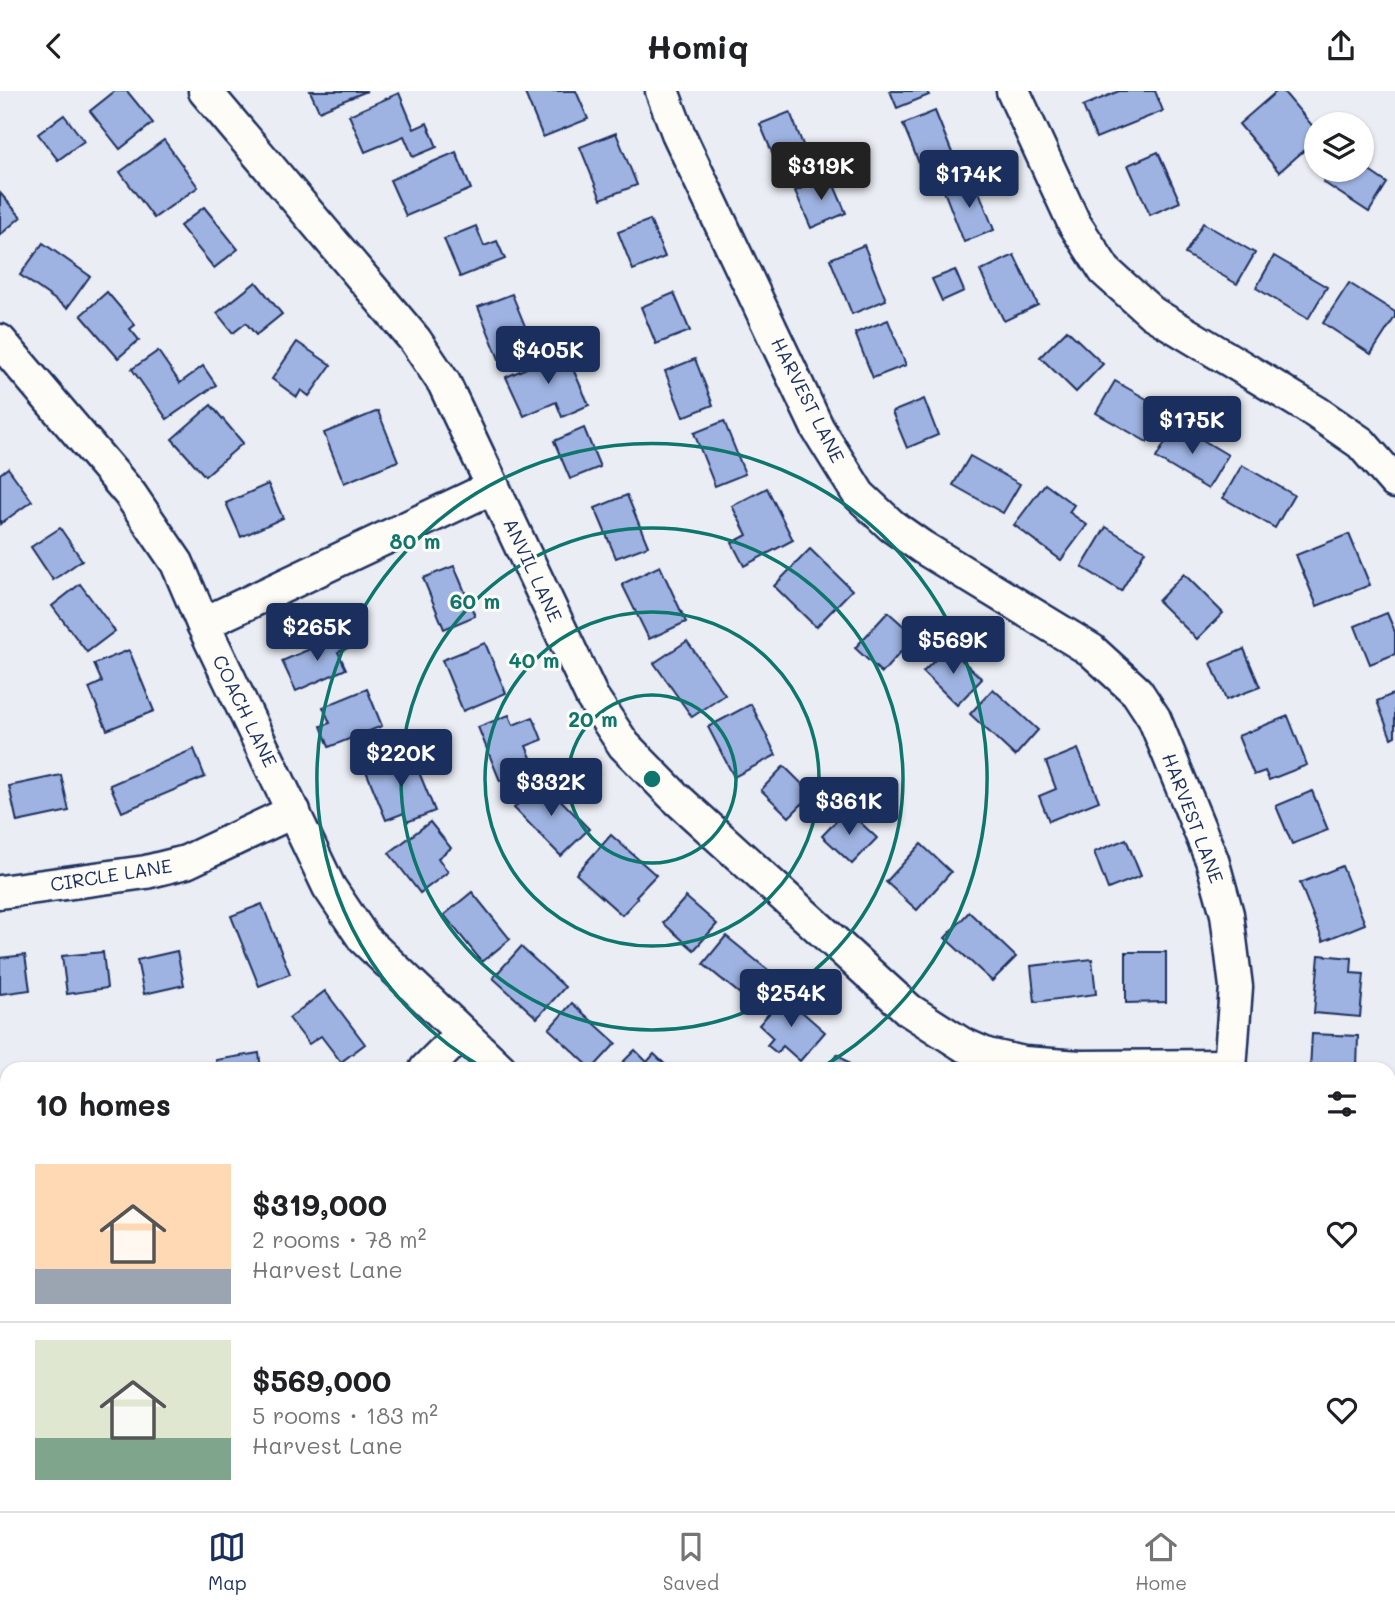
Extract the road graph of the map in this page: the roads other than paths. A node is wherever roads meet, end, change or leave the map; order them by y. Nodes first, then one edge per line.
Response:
1 (205, 91) edge
2 (662, 91) edge
3 (1013, 91) edge
4 (0, 341) edge
5 (1395, 482) edge
6 (493, 487) junction
7 (203, 624) junction
8 (294, 811) junction
9 (0, 892) edge
10 (462, 1033) junction
11 (433, 1062) edge
12 (493, 1062) edge
13 (1019, 1062) edge
14 (1230, 1062) edge

1 - 6 street, ANVIL LANE
2 - 14 street, HARVEST LANE
3 - 5 street
4 - 7 street, COACH LANE
6 - 7 street
6 - 13 street, ANVIL LANE
7 - 8 street, COACH LANE
8 - 9 street, CIRCLE LANE
8 - 10 street, COACH LANE
10 - 11 street
10 - 12 street, COACH LANE

